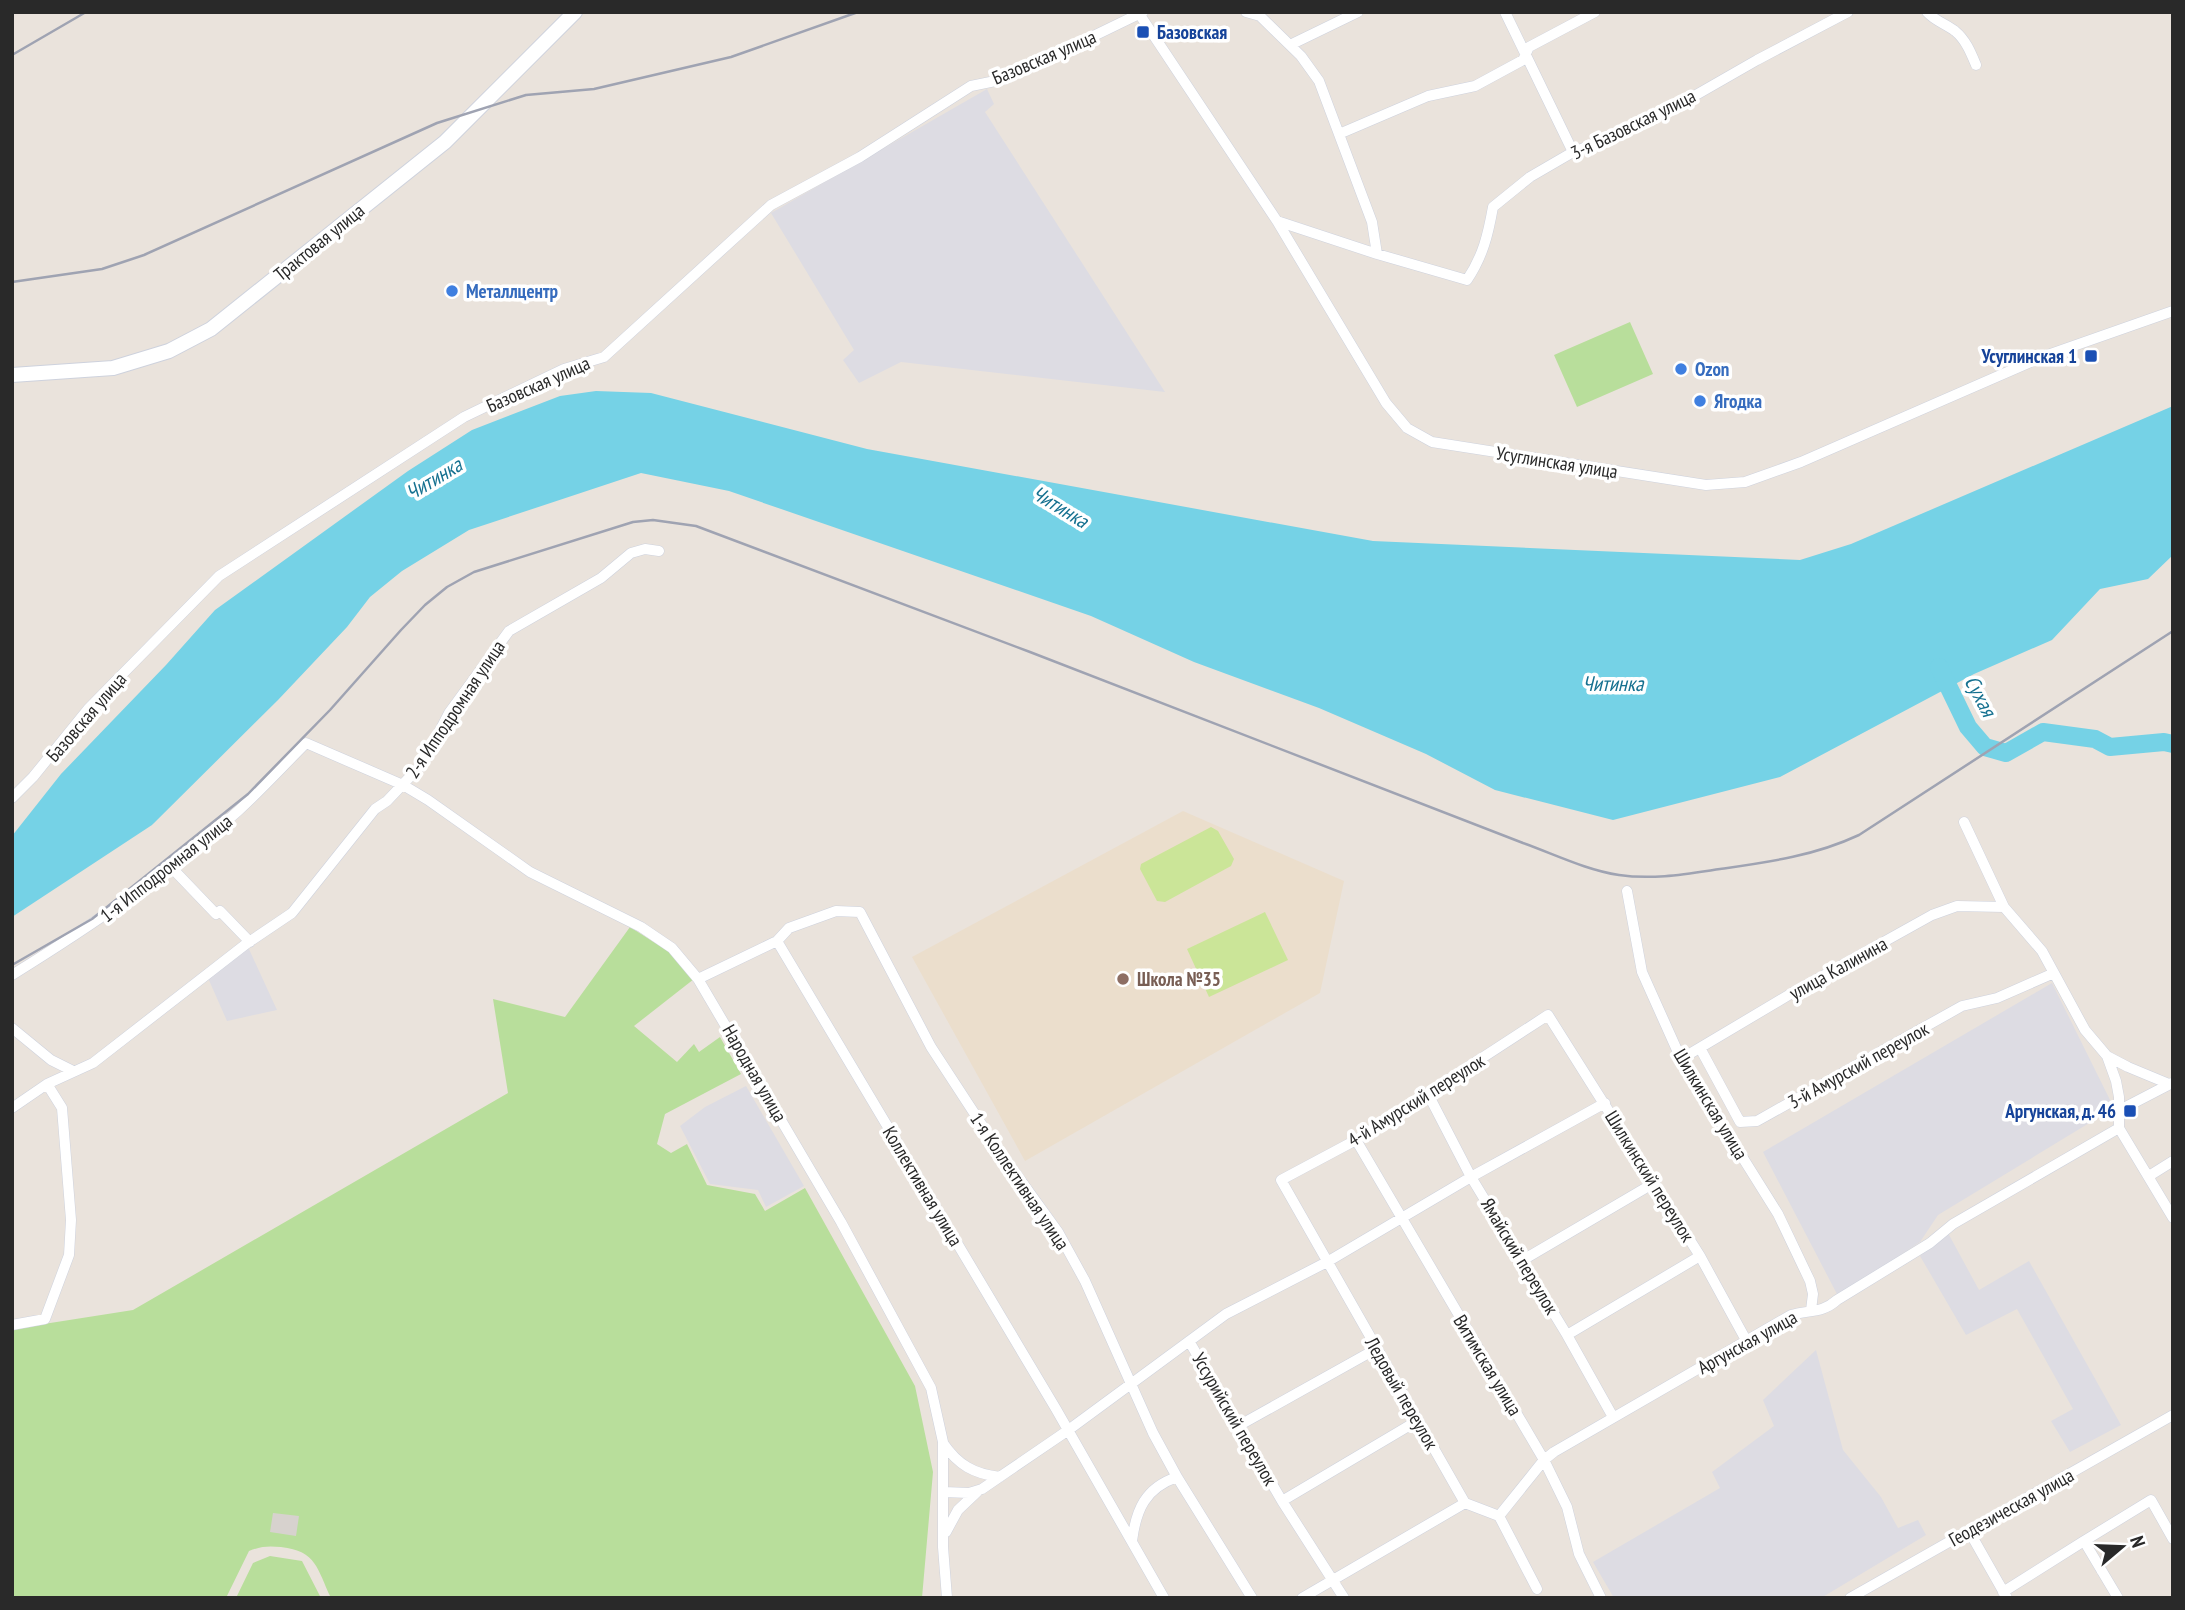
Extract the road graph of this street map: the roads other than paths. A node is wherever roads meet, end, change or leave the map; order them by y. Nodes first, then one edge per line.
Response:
1 (575, 12) edge
2 (1246, 12) edge
3 (1358, 12) edge
4 (1505, 12) edge
5 (1595, 12) edge
6 (1849, 12) edge
7 (1927, 12) edge
8 (1140, 13) edge
9 (1290, 45) junction
10 (1526, 54) junction
11 (1976, 65) dead end
12 (1339, 134) junction
13 (1573, 152) junction
14 (1277, 221) junction
15 (1377, 254) junction
16 (2173, 311) edge
17 (12, 375) edge
18 (659, 551) dead end
19 (306, 743) joint
20 (403, 786) junction
21 (12, 797) edge
22 (1964, 822) dead end
23 (170, 866) junction
24 (1627, 891) dead end
25 (2004, 907) junction
26 (777, 941) junction
27 (250, 942) junction
28 (2054, 973) junction
29 (12, 975) edge
30 (698, 979) junction
31 (1548, 1015) joint
32 (12, 1028) edge
33 (1700, 1048) junction
34 (2107, 1056) junction
35 (1681, 1059) junction
36 (73, 1070) junction
37 (2171, 1083) edge
38 (47, 1084) junction
39 (1428, 1094) junction
40 (1605, 1103) junction
41 (12, 1108) edge
42 (2120, 1110) junction
43 (2119, 1128) junction
44 (1356, 1140) junction
45 (2173, 1161) edge
46 (2149, 1176) junction
47 (1471, 1177) junction
48 (1281, 1180) joint
49 (1654, 1183) junction
50 (1400, 1218) junction
51 (2173, 1218) edge
52 (1700, 1256) junction
53 (1523, 1260) junction
54 (1327, 1262) junction
55 (1811, 1310) junction
56 (12, 1325) edge
57 (1567, 1335) junction
58 (1189, 1340) junction
59 (1746, 1340) junction
60 (1376, 1349) junction
61 (1132, 1383) junction
62 (2173, 1415) edge
63 (1613, 1417) junction
64 (1417, 1421) junction
65 (1240, 1425) junction
66 (1067, 1431) junction
67 (943, 1442) junction
68 (1544, 1460) junction
69 (1000, 1477) junction
70 (1177, 1477) junction
71 (982, 1489) junction
72 (944, 1492) junction
73 (1282, 1501) junction
74 (1465, 1503) junction
75 (1499, 1516) junction
76 (1969, 1531) junction
77 (943, 1539) junction
78 (2173, 1539) edge
79 (2084, 1541) junction
80 (1131, 1542) junction
81 (1332, 1580) junction
82 (1537, 1589) dead end
83 (2005, 1595) edge
84 (947, 1598) edge
85 (1164, 1598) edge
86 (1252, 1598) edge
87 (1302, 1598) edge
88 (1344, 1598) edge
89 (1601, 1598) edge
90 (1850, 1598) edge
91 (2118, 1598) edge

1 - 17 main road, Трактовая улица
2 - 9 street
3 - 9 street
4 - 10 street
5 - 10 street
6 - 13 street, 3-я Базовская улица
7 - 11 street
8 - 14 street, Усуглинская улица
8 - 21 street, Базовская улица
9 - 12 street
10 - 12 street
10 - 13 street
12 - 15 street
13 - 15 street, 3-я Базовская улица
14 - 15 street
14 - 16 street, Усуглинская улица
18 - 20 street, 2-я Ипподромная улица
19 - 20 street, Народная улица
19 - 23 street, 1-я Ипподромная улица
20 - 27 street, 2-я Ипподромная улица
20 - 30 street, Народная улица
22 - 25 street
23 - 27 street
23 - 29 street, 1-я Ипподромная улица
24 - 35 street, Шилкинская улица
25 - 28 street
25 - 33 street, улица Калинина
26 - 30 street
26 - 61 street, 1-я Коллективная улица
26 - 66 street, Коллективная улица
27 - 36 street, 2-я Ипподромная улица
28 - 33 street, 3-й Амурский переулок
28 - 34 street
30 - 67 street, Народная улица
31 - 39 street, 4-й Амурский переулок
31 - 40 street, Шилкинский переулок
32 - 36 street
33 - 35 street, улица Калинина
34 - 37 street
34 - 42 street
35 - 55 street, Шилкинская улица
36 - 38 street, 2-я Ипподромная улица
37 - 42 street
38 - 41 street, 2-я Ипподромная улица
38 - 56 street
39 - 44 street, 4-й Амурский переулок
39 - 47 street, Ямайский переулок
40 - 47 street
40 - 49 street, Шилкинский переулок
42 - 43 street
43 - 46 street
43 - 55 street, Аргунская улица
44 - 48 street, 4-й Амурский переулок
44 - 50 street, Витимская улица
45 - 46 street
46 - 51 street
47 - 50 street
47 - 53 street, Ямайский переулок
48 - 54 street, Ледовый переулок
49 - 52 street, Шилкинский переулок
49 - 53 street
50 - 54 street
50 - 68 street, Витимская улица
52 - 57 street
52 - 59 street, Шилкинский переулок
53 - 57 street, Ямайский переулок
54 - 58 street, Уссурийский переулок
54 - 60 street, Ледовый переулок
55 - 59 street, Аргунская улица
57 - 63 street, Ямайский переулок
58 - 61 street
58 - 65 street, Уссурийский переулок
59 - 63 street, Аргунская улица
60 - 64 street, Ледовый переулок
60 - 65 street
61 - 66 street
61 - 70 street, 1-я Коллективная улица
62 - 76 street, Геодезическая улица
63 - 68 street, Аргунская улица
64 - 73 street
64 - 74 street, Ледовый переулок
65 - 73 street, Уссурийский переулок
66 - 69 street
66 - 80 street, Коллективная улица
67 - 69 street
67 - 72 street, Народная улица
68 - 75 street, Аргунская улица
68 - 89 street, Витимская улица
69 - 71 street
70 - 80 street
70 - 86 street, 1-я Коллективная улица
71 - 72 street
71 - 77 street
72 - 77 street, Народная улица
73 - 81 street, Уссурийский переулок
74 - 75 street
74 - 81 street
75 - 82 street
76 - 83 street
76 - 90 street, Геодезическая улица
77 - 84 street, Народная улица
78 - 79 street
79 - 83 street
79 - 91 street
80 - 85 street, Коллективная улица
81 - 87 street
81 - 88 street, Уссурийский переулок

